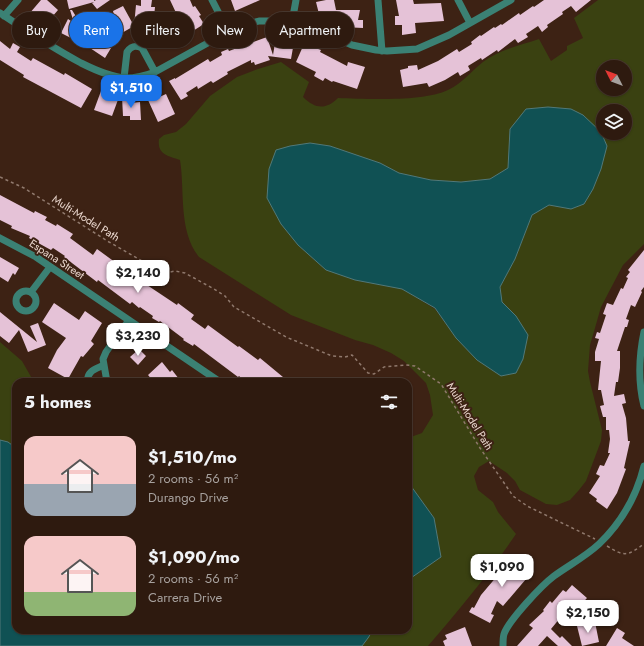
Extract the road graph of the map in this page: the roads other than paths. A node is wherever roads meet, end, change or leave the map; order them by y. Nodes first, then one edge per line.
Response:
1 (18, 0) edge
2 (212, 0) edge
3 (296, 0) edge
4 (378, 0) edge
5 (458, 0) edge
6 (511, 0) edge
7 (218, 12) edge
8 (294, 12) edge
9 (2, 15) edge
10 (470, 23) junction
11 (202, 46) edge
12 (354, 46) edge
13 (382, 51) junction
14 (155, 72) junction
15 (124, 78) junction
16 (0, 238) edge
17 (50, 267) junction
18 (31, 292) dead end
19 (129, 320) junction
20 (644, 332) edge
21 (642, 364) edge
22 (104, 365) junction
23 (87, 378) edge
24 (106, 378) edge
25 (214, 378) edge
26 (642, 391) edge
27 (644, 406) edge
28 (644, 466) edge
29 (503, 646) edge

1 - 9 street
2 - 7 street
3 - 8 street
4 - 13 street
5 - 10 street
6 - 10 street
9 - 15 street
10 - 13 street
11 - 14 street
12 - 13 street
14 - 15 street
14 - 15 street
16 - 17 street, Espana Street
17 - 18 street
17 - 19 street, Espana Street
19 - 22 street
19 - 25 street, Espana Street
20 - 21 street
21 - 26 street
22 - 23 street
22 - 24 street
26 - 27 street
28 - 29 street

